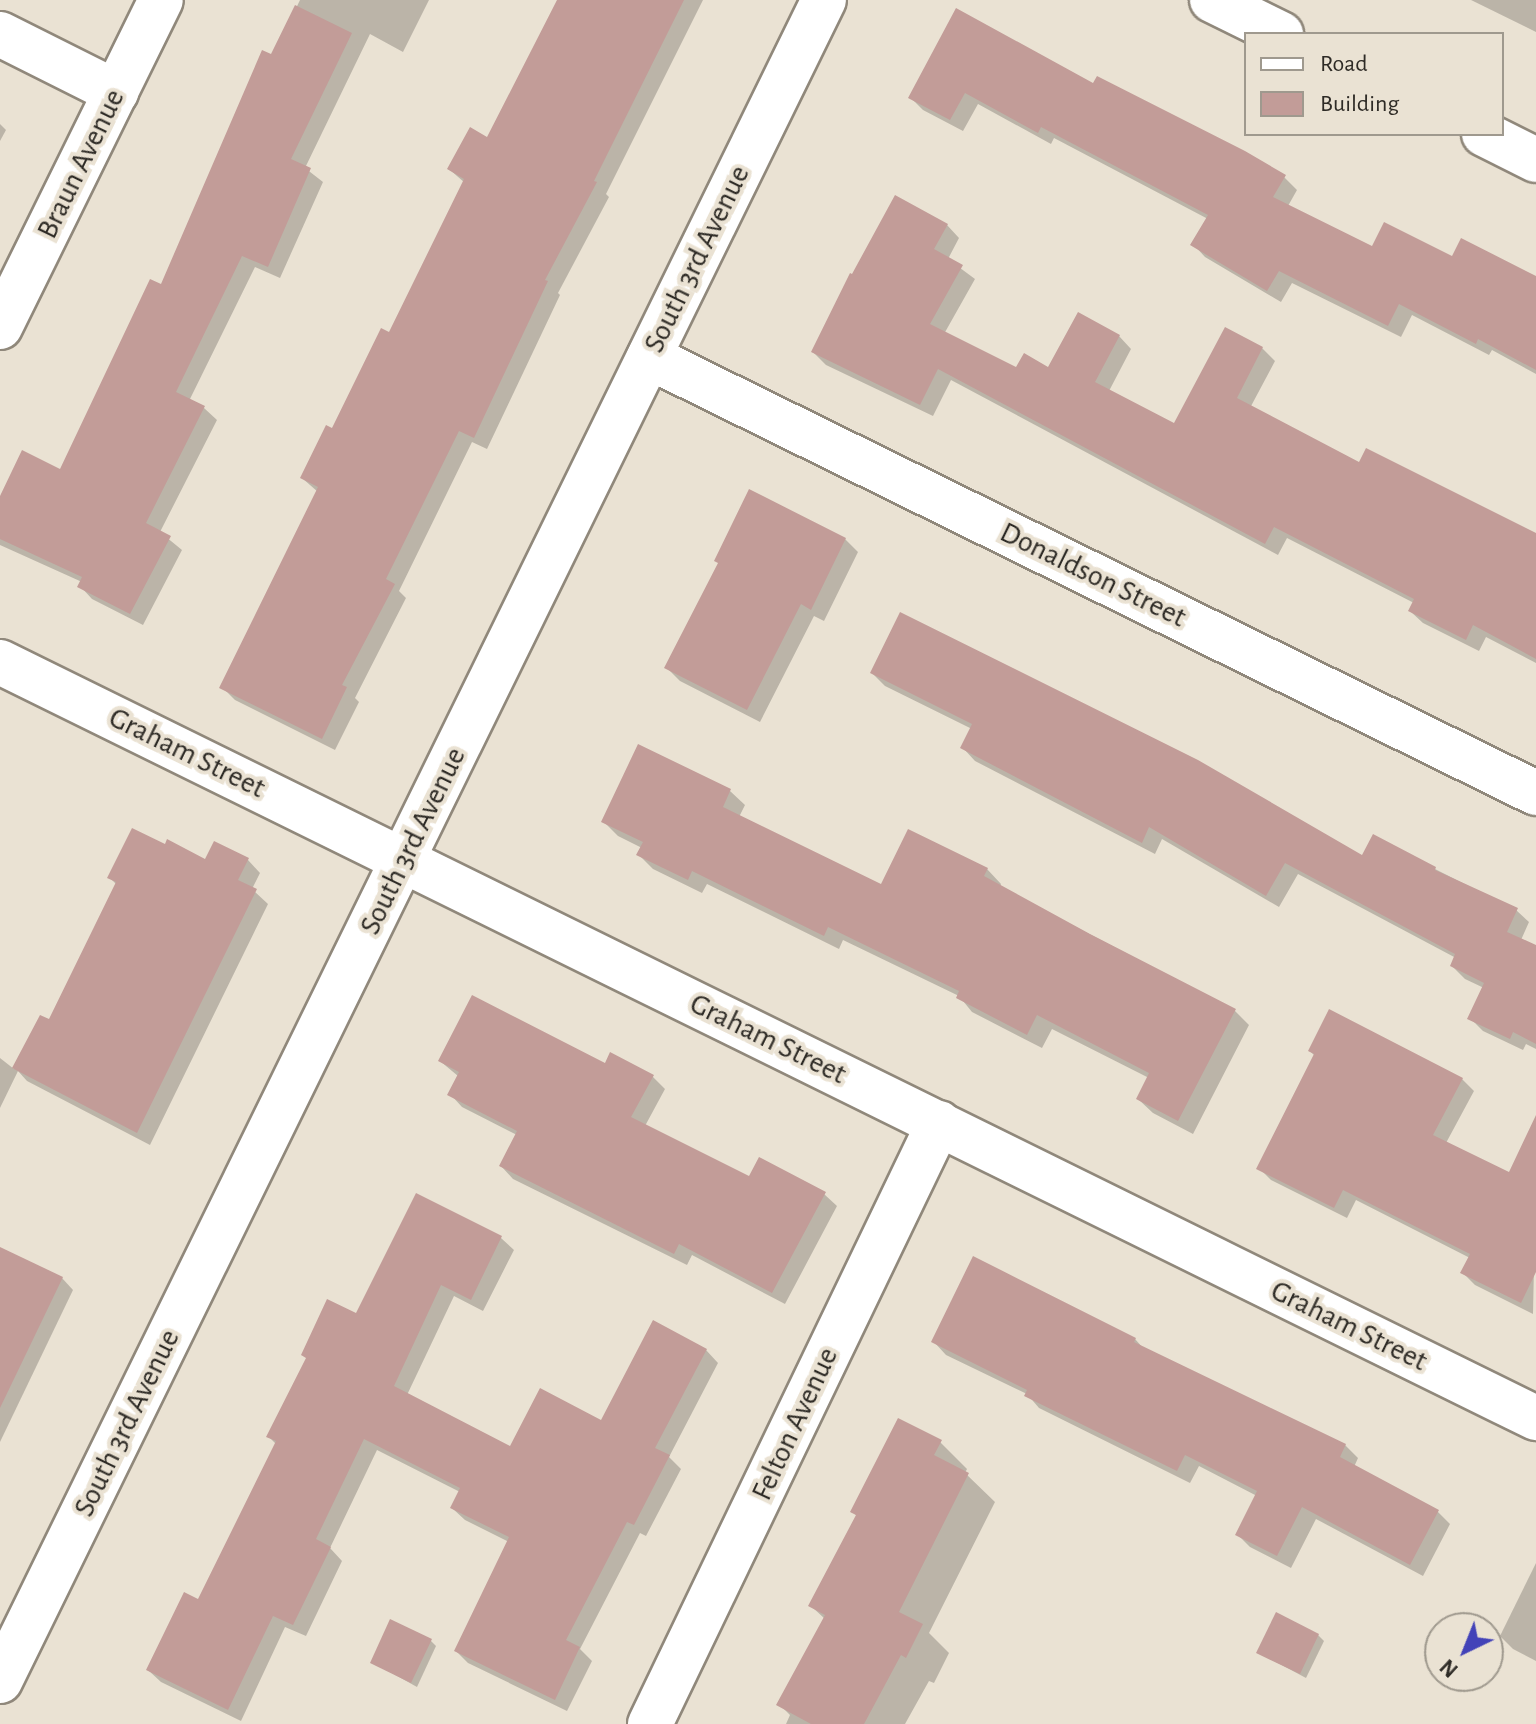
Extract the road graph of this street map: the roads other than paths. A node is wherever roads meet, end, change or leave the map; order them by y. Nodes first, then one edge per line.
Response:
1 (161, 0) edge
2 (824, 0) edge
3 (1212, 0) edge
4 (1277, 32) edge
5 (0, 34) edge
6 (116, 92) junction
7 (1488, 136) edge
8 (1536, 160) edge
9 (0, 327) edge
10 (649, 357) junction
11 (0, 662) edge
12 (1536, 793) edge
13 (404, 860) junction
14 (939, 1123) junction
15 (1536, 1418) edge
16 (0, 1681) edge
17 (650, 1724) edge

1 - 6 street, Braun Avenue
2 - 10 street, South 3rd Avenue
3 - 4 street
5 - 6 street
6 - 9 street, Braun Avenue
7 - 8 street
10 - 12 street, Donaldson Street
10 - 13 street, South 3rd Avenue
11 - 13 street, Graham Street
13 - 14 street, Graham Street
13 - 16 street, South 3rd Avenue
14 - 15 street, Graham Street
14 - 17 street, Felton Avenue

